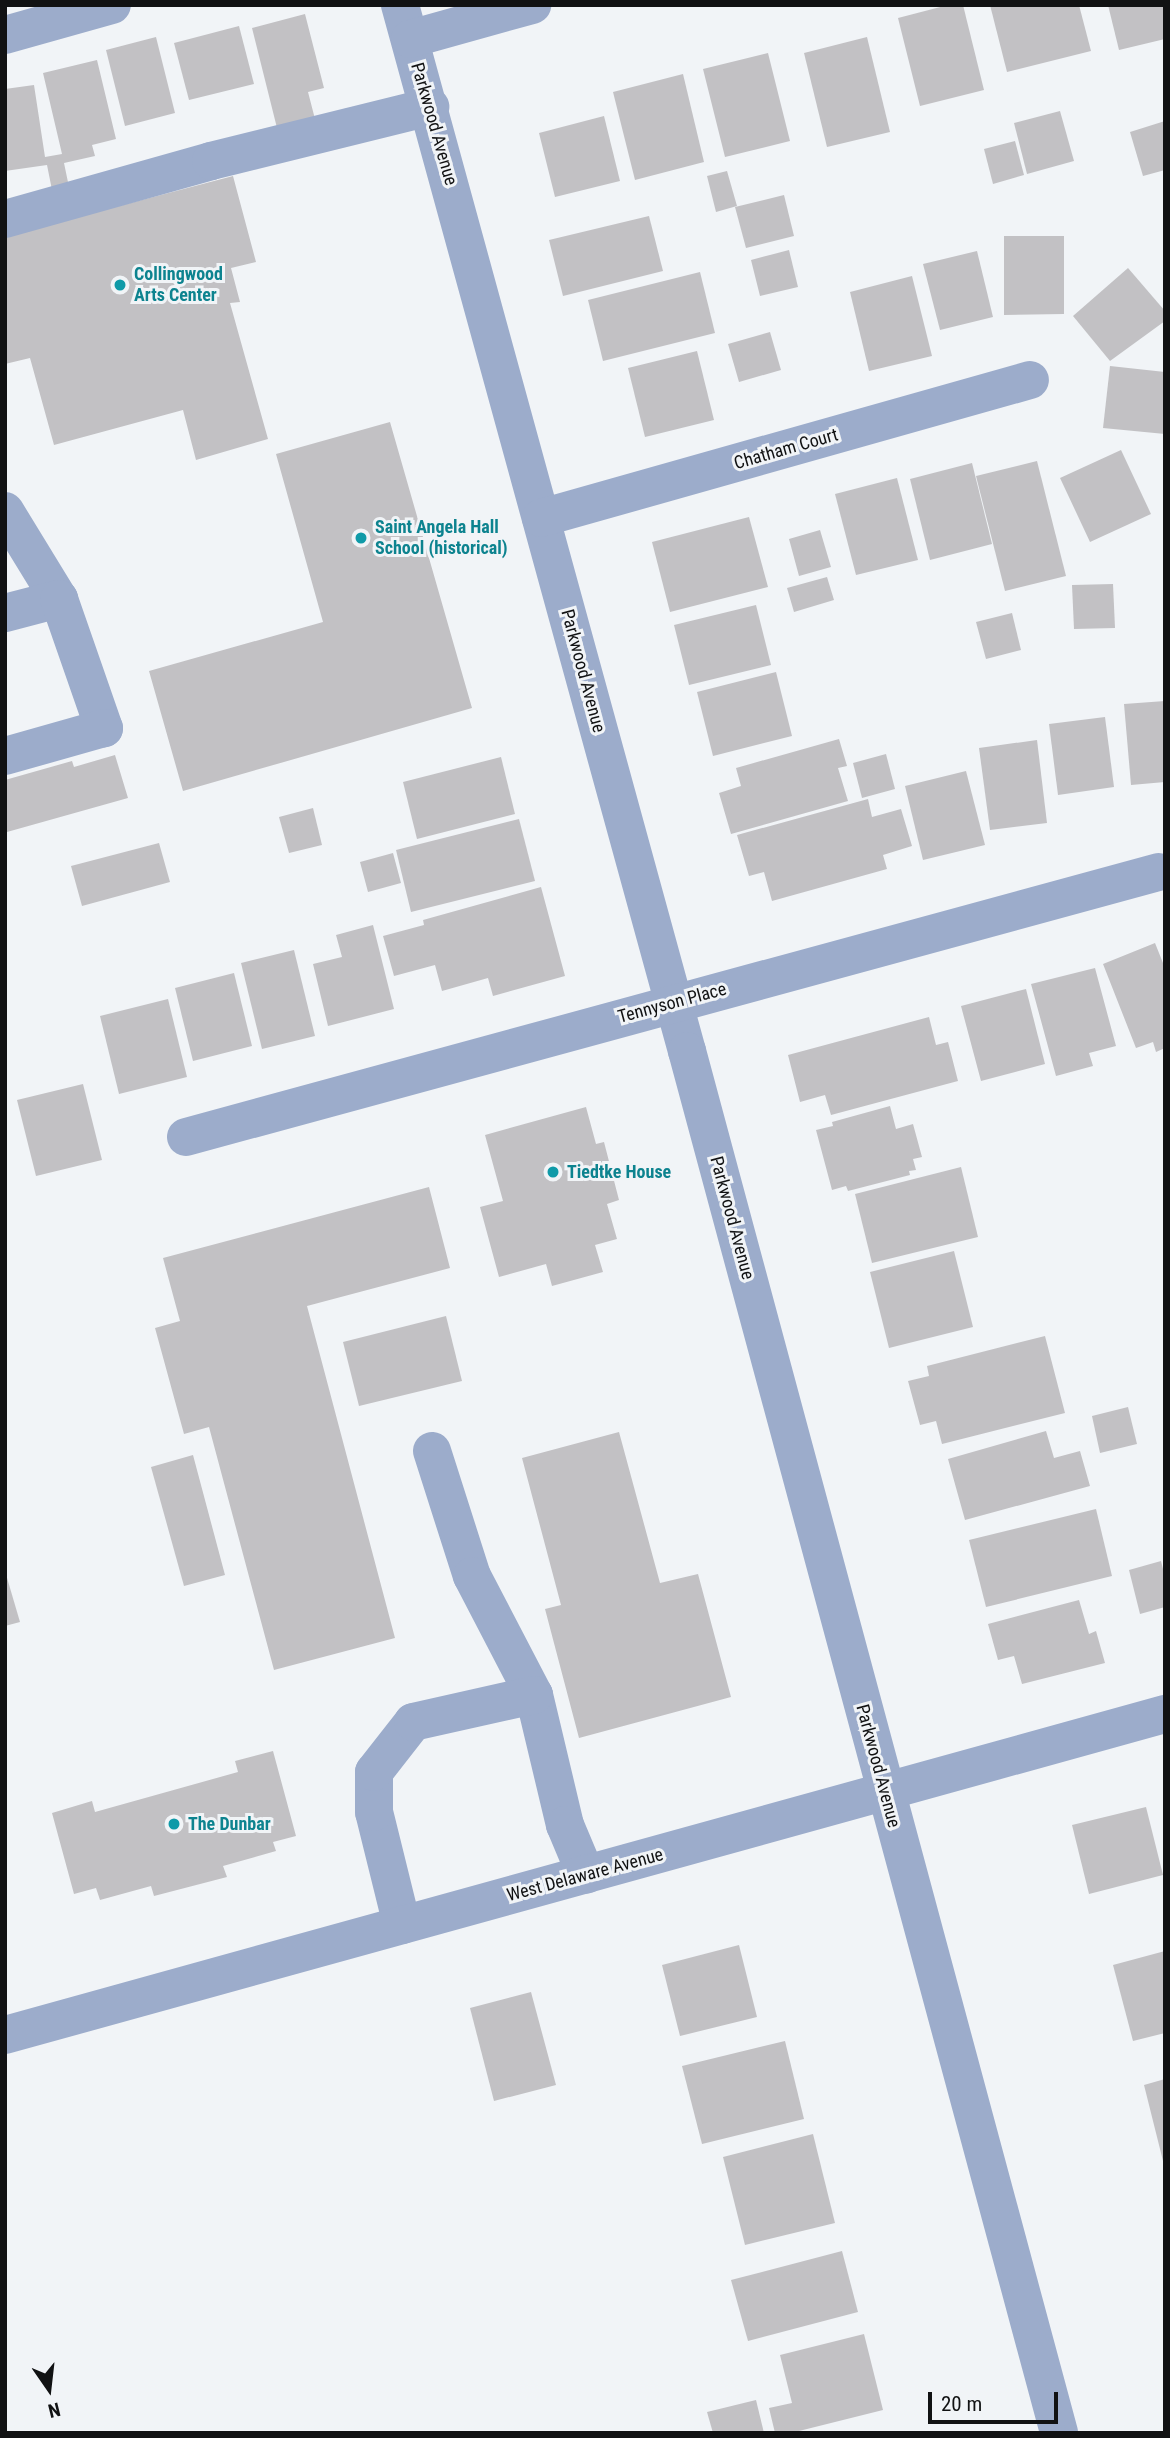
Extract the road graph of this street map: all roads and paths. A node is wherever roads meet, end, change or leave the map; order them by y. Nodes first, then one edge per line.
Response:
1 (112, 5) edge
2 (532, 5) edge
3 (405, 22) edge
4 (5, 35) edge
5 (430, 107) junction
6 (5, 219) edge
7 (1030, 380) dead end
8 (5, 511) edge
9 (541, 518) junction
10 (59, 599) junction
11 (5, 613) edge
12 (5, 756) edge
13 (1159, 872) dead end
14 (674, 1002) junction
15 (186, 1138) dead end
16 (432, 1451) dead end
17 (534, 1695) junction
18 (1165, 1714) edge
19 (885, 1792) junction
20 (586, 1875) junction
21 (402, 1925) junction
22 (5, 2035) edge
23 (1059, 2433) edge

1 - 4 street
2 - 3 street
3 - 5 street, Parkwood Avenue
5 - 6 street
5 - 9 street, Parkwood Avenue
7 - 9 street, Chatham Court
8 - 10 street
9 - 14 street, Parkwood Avenue
10 - 11 street
10 - 12 street
13 - 14 street, Tennyson Place
14 - 15 street, Tennyson Place
14 - 19 street, Parkwood Avenue
16 - 17 street
17 - 20 street
17 - 21 street
18 - 19 street, West Delaware Avenue
19 - 20 street, West Delaware Avenue
19 - 23 street, Parkwood Avenue
20 - 21 street, West Delaware Avenue
21 - 22 street, West Delaware Avenue

